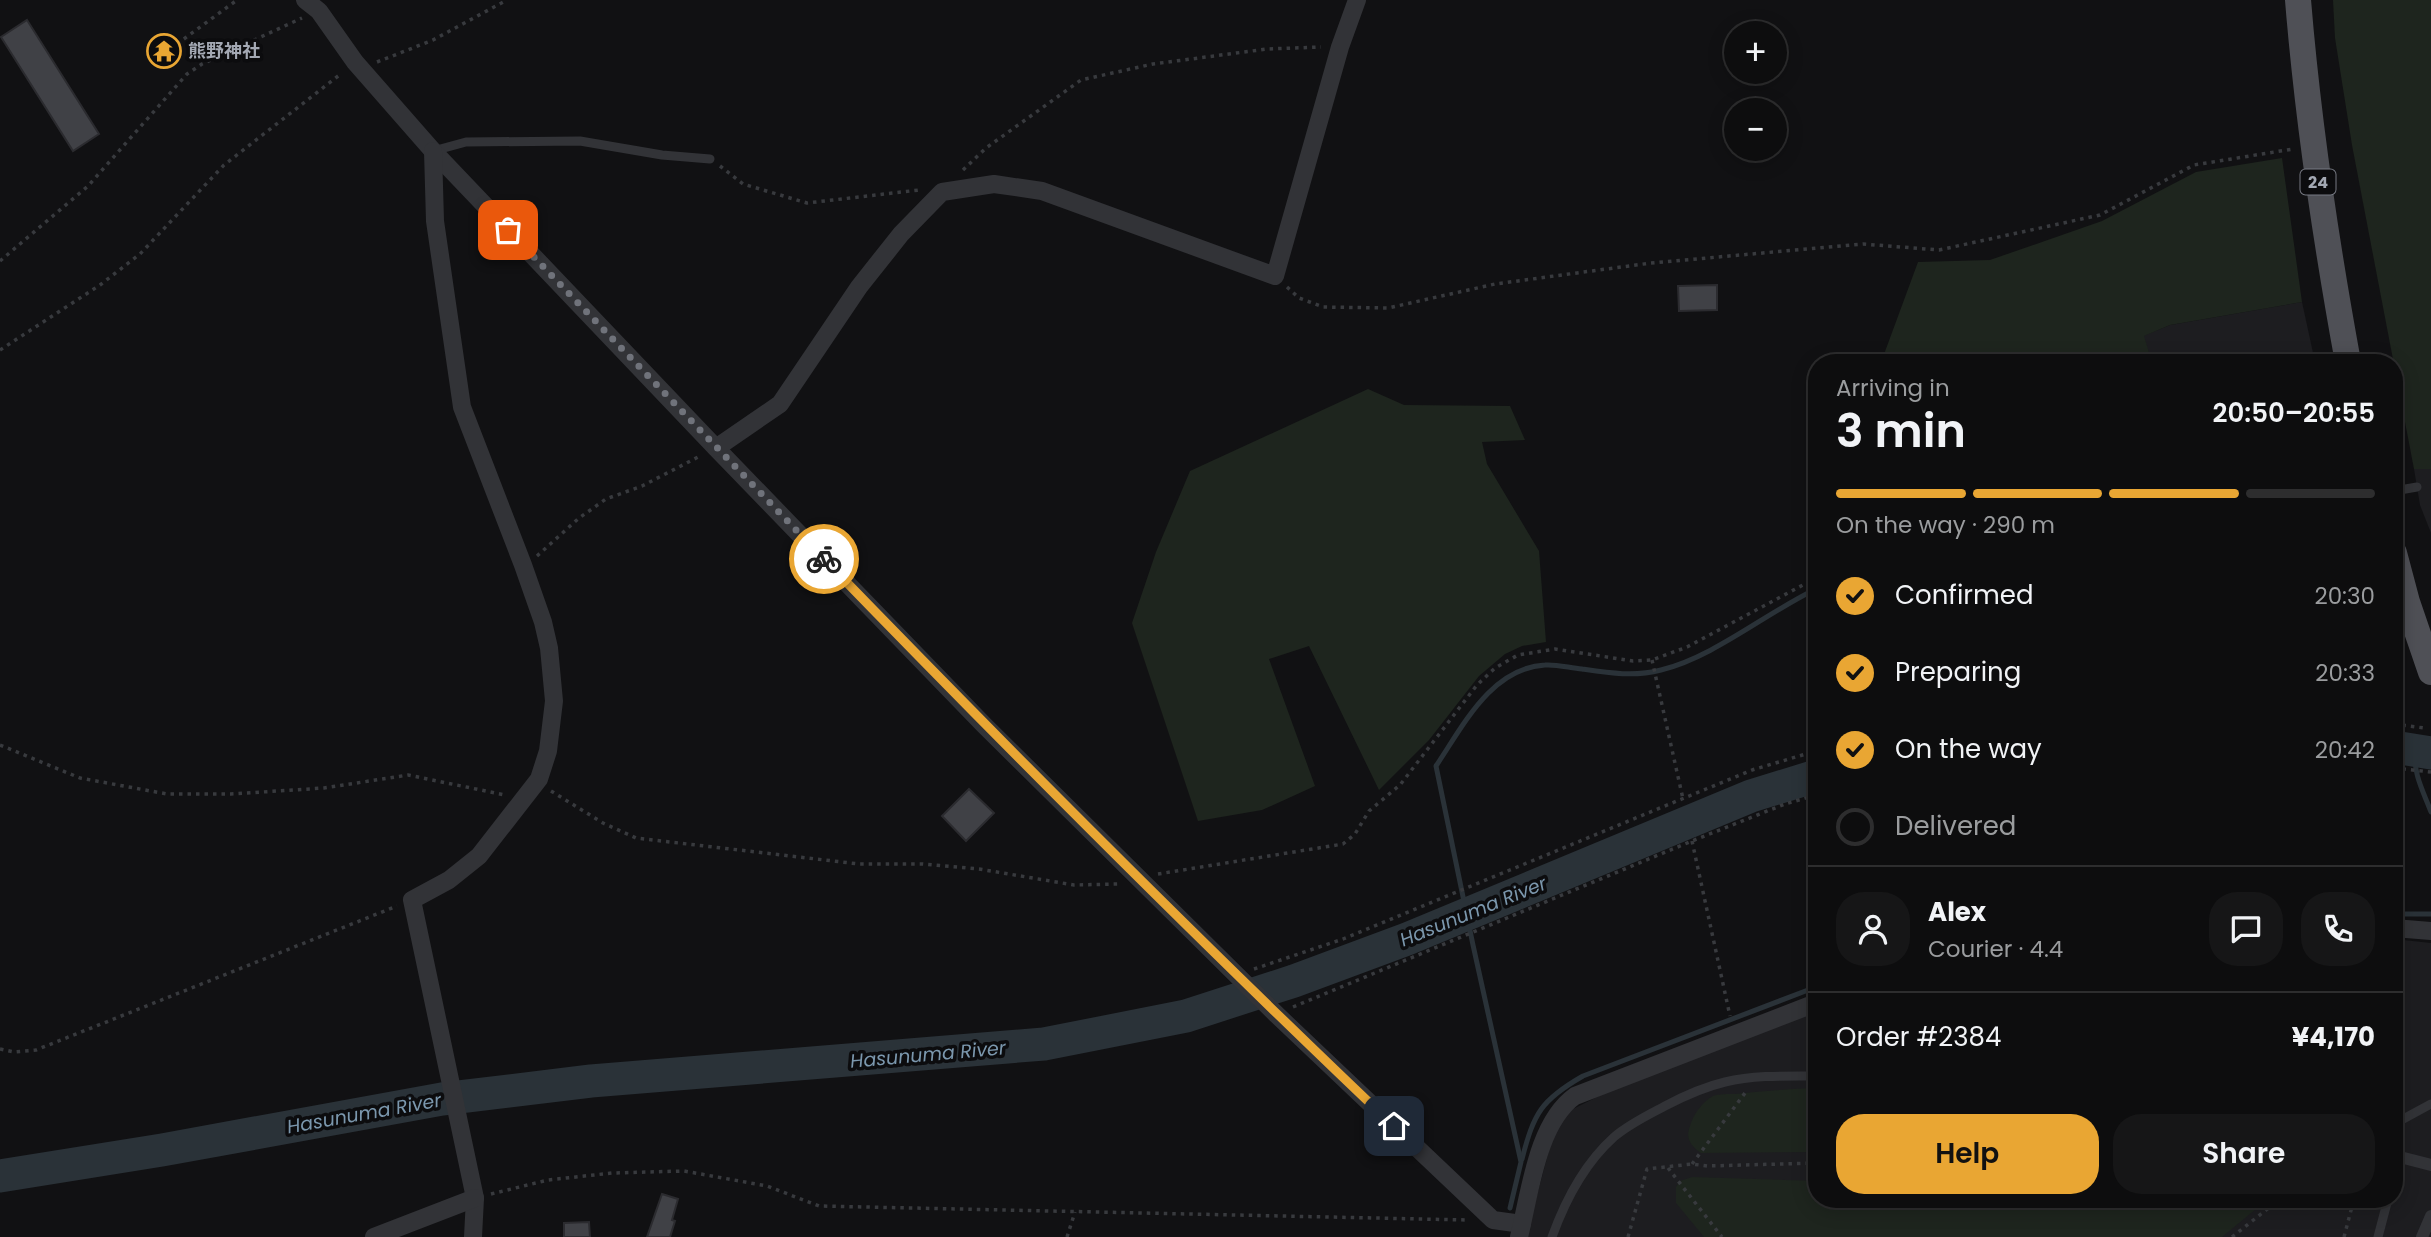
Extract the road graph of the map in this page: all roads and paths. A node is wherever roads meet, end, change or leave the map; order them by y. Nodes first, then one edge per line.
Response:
1 (237, 0) edge
2 (508, 0) edge
3 (1357, 0) edge
4 (2298, 0) edge
5 (317, 4) edge
6 (177, 44) dead end
7 (1340, 47) junction
8 (359, 65) junction
9 (2313, 146) junction
10 (433, 151) junction
11 (710, 159) joint
12 (942, 192) junction
13 (0, 261) edge
14 (1275, 276) junction
15 (0, 350) edge
16 (2347, 354) edge
17 (716, 448) junction
18 (2417, 487) dead end
19 (2403, 489) edge
20 (523, 565) junction
21 (1808, 582) edge
22 (2403, 587) edge
23 (1652, 660) junction
24 (2431, 672) edge
25 (2403, 725) edge
26 (2424, 728) dead end
27 (0, 745) edge
28 (1808, 753) edge
29 (2403, 769) edge
30 (2431, 772) edge
31 (539, 779) junction
32 (1808, 797) edge
33 (524, 798) junction
34 (1683, 799) junction
35 (1692, 841) junction
36 (1144, 884) junction
37 (412, 901) junction
38 (2403, 929) edge
39 (2431, 931) edge
40 (1241, 979) junction
41 (1808, 1006) edge
42 (1272, 1010) junction
43 (1729, 1011) dead end
44 (0, 1049) edge
45 (1808, 1076) edge
46 (1757, 1077) junction
47 (2431, 1104) edge
48 (2403, 1119) edge
49 (2403, 1153) edge
50 (1808, 1163) edge
51 (1692, 1164) junction
52 (2431, 1165) edge
53 (1668, 1168) junction
54 (475, 1198) junction
55 (2269, 1208) edge
56 (2352, 1208) edge
57 (2386, 1208) edge
58 (1075, 1212) junction
59 (2431, 1216) edge
60 (1493, 1220) junction
61 (1520, 1231) edge
62 (374, 1237) edge
63 (473, 1237) edge
64 (1067, 1237) edge
65 (1552, 1237) edge
66 (1628, 1237) edge
67 (1722, 1237) edge
68 (2232, 1237) edge
69 (2344, 1237) edge
70 (2378, 1237) edge
71 (2422, 1237) edge

1 - 6 path
2 - 8 path
3 - 7 street
4 - 9 main road, 24
5 - 8 street
5 - 13 path
7 - 12 path
7 - 14 street
8 - 10 street
8 - 15 path
9 - 14 path
9 - 16 main road, 24
10 - 11 lane
10 - 17 street
10 - 20 street
11 - 12 path
12 - 14 street
12 - 17 street
17 - 20 path
17 - 36 street
18 - 19 lane
20 - 31 street
21 - 23 path
22 - 24 main road
23 - 34 path
23 - 36 path
25 - 26 path
27 - 33 path
28 - 34 path
29 - 30 path
31 - 33 street
31 - 36 path
32 - 35 path
33 - 37 street
34 - 40 path
35 - 42 path
35 - 43 path
36 - 40 street
37 - 44 path
37 - 54 street
38 - 39 street
40 - 42 street
41 - 61 street
42 - 60 street
45 - 46 lane
46 - 51 path
46 - 65 lane
47 - 48 lane
49 - 52 street
50 - 51 path
51 - 53 path
53 - 66 path
53 - 67 path
54 - 58 path
54 - 62 street
54 - 63 street
55 - 68 path
56 - 69 path
57 - 70 lane
58 - 60 path
58 - 64 path
59 - 71 street
60 - 61 street

